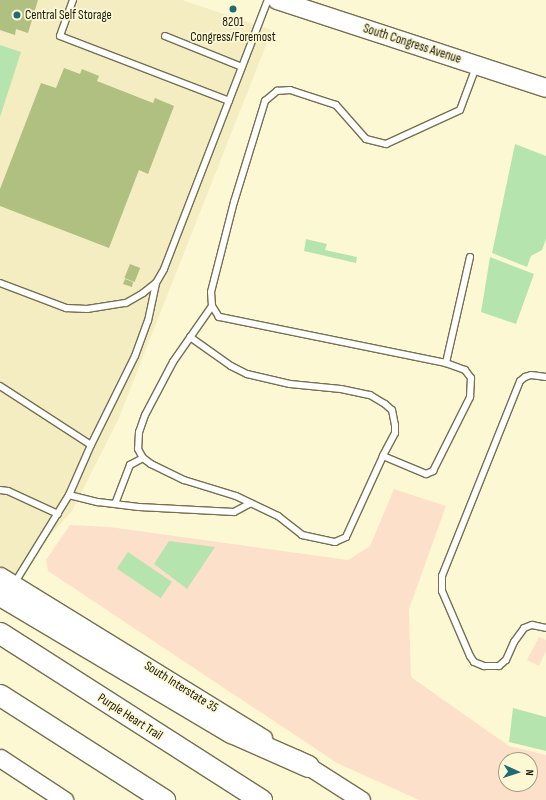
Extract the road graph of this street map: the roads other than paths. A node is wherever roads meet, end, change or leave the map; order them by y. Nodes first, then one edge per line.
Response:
1 (73, 0) edge
2 (268, 0) edge
3 (278, 0) edge
4 (164, 36) dead end
5 (476, 66) junction
6 (242, 67) junction
7 (546, 88) edge
8 (229, 101) junction
9 (470, 257) dead end
10 (0, 283) edge
11 (156, 283) junction
12 (212, 306) junction
13 (190, 337) junction
14 (446, 363) junction
15 (546, 376) edge
16 (0, 386) edge
17 (91, 444) junction
18 (383, 456) junction
19 (143, 458) junction
20 (0, 490) edge
21 (69, 495) junction
22 (251, 503) junction
23 (115, 504) junction
24 (58, 514) junction
25 (5, 585) edge
26 (546, 628) edge
27 (0, 633) edge
28 (0, 695) edge
29 (0, 758) edge
30 (308, 766) joint
31 (64, 800) edge
32 (164, 800) edge
33 (261, 800) edge
34 (361, 800) edge

1 - 8 lane
2 - 6 lane
3 - 5 main road, South Congress Avenue
4 - 6 lane
5 - 7 main road, South Congress Avenue
5 - 12 lane
6 - 8 lane
8 - 11 lane
9 - 14 lane
10 - 11 lane
11 - 17 lane
12 - 13 lane
12 - 14 lane
13 - 18 lane
13 - 19 lane
14 - 18 lane
15 - 26 lane
16 - 17 lane
17 - 21 lane
18 - 22 lane
19 - 22 lane
19 - 23 lane
20 - 24 lane
21 - 23 lane
21 - 24 lane
22 - 23 lane
24 - 25 lane
25 - 30 highway
27 - 33 highway, Purple Heart Trail
28 - 32 highway
29 - 31 main road
30 - 34 main road

